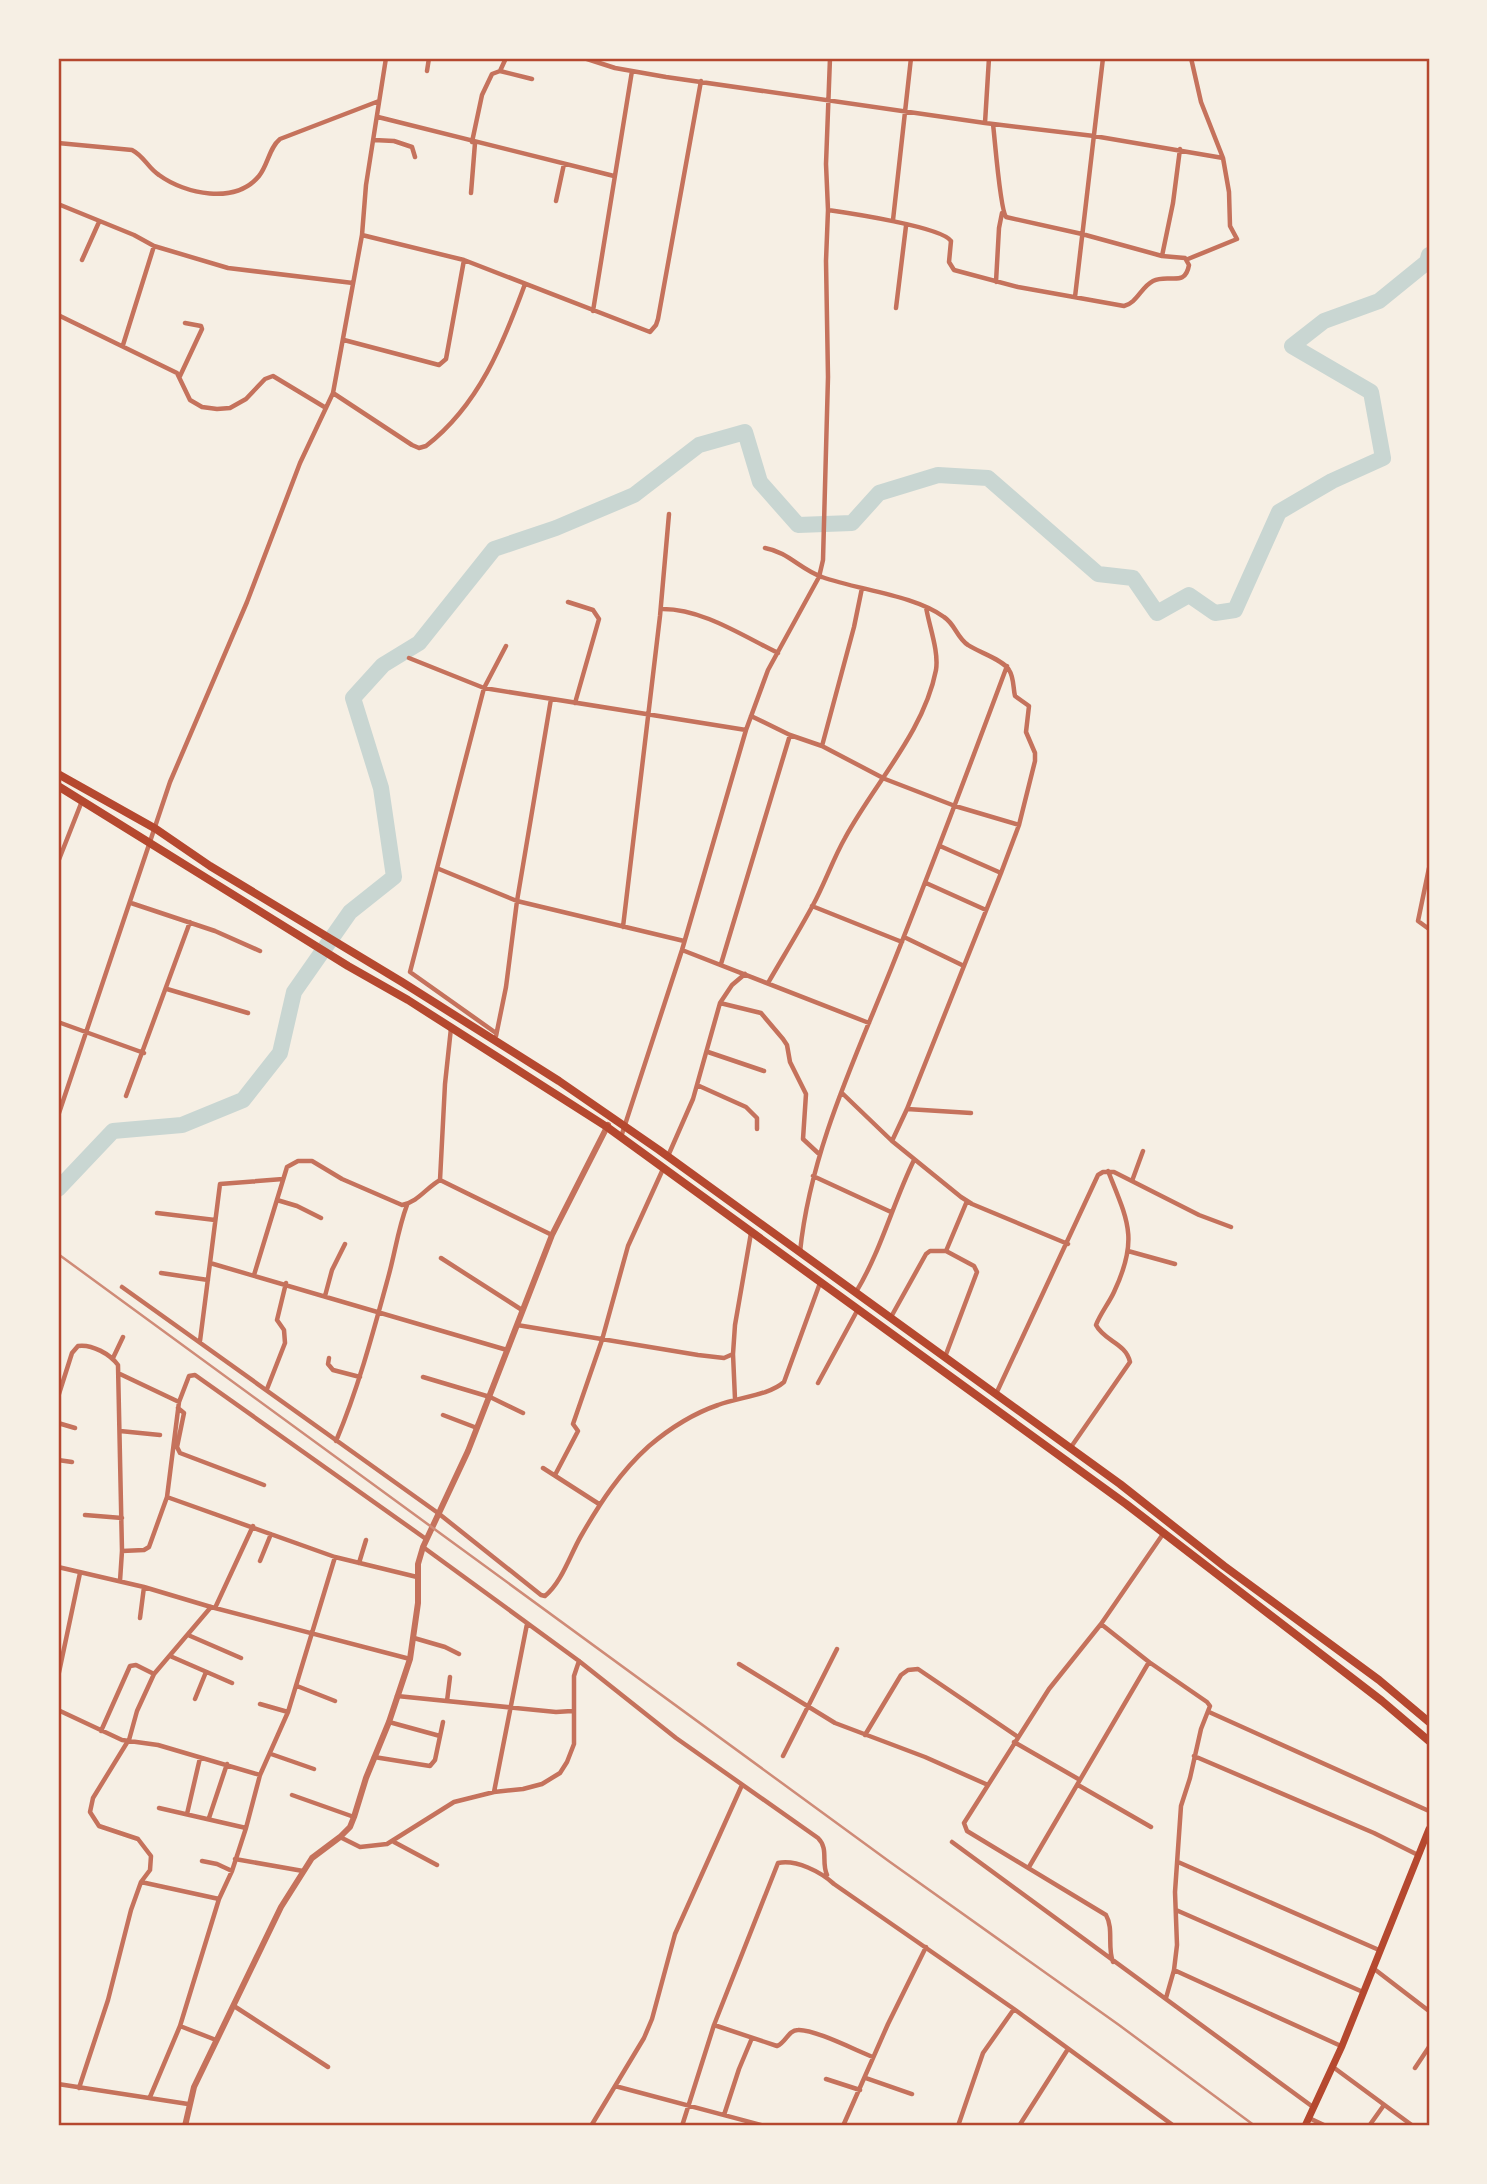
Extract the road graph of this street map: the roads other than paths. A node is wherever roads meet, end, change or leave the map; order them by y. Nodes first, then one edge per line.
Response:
1 (386, 58) edge
2 (429, 58) edge
3 (506, 58) edge
4 (584, 58) edge
5 (831, 58) edge
6 (911, 58) edge
7 (989, 58) edge
8 (1103, 58) edge
9 (1191, 58) edge
10 (428, 71) dead end
11 (500, 71) junction
12 (632, 71) junction
13 (532, 79) dead end
14 (701, 81) junction
15 (829, 100) junction
16 (379, 101) junction
17 (905, 112) junction
18 (378, 117) junction
19 (985, 123) junction
20 (993, 124) junction
21 (1094, 136) junction
22 (374, 140) junction
23 (474, 142) junction
24 (58, 143) edge
25 (1180, 149) junction
26 (415, 157) dead end
27 (1223, 158) junction
28 (564, 164) junction
29 (614, 176) junction
30 (471, 193) dead end
31 (556, 201) dead end
32 (59, 207) edge
33 (828, 210) junction
34 (1002, 213) junction
35 (893, 220) junction
36 (99, 222) junction
37 (906, 226) junction
38 (1082, 233) junction
39 (362, 235) junction
40 (154, 246) junction
41 (1163, 256) junction
42 (1188, 259) junction
43 (82, 260) dead end
44 (464, 260) junction
45 (996, 282) junction
46 (353, 283) junction
47 (525, 284) junction
48 (1075, 297) junction
49 (896, 308) dead end
50 (593, 311) junction
51 (58, 314) edge
52 (185, 323) dead end
53 (343, 340) junction
54 (123, 345) junction
55 (180, 376) junction
56 (333, 393) junction
57 (326, 408) junction
58 (669, 514) dead end
59 (765, 548) dead end
60 (819, 577) junction
61 (862, 588) junction
62 (568, 603) dead end
63 (926, 607) junction
64 (661, 610) junction
65 (506, 646) dead end
66 (778, 653) junction
67 (409, 658) dead end
68 (1007, 666) junction
69 (484, 688) junction
70 (551, 699) junction
71 (575, 703) junction
72 (648, 714) junction
73 (751, 716) junction
74 (746, 730) junction
75 (790, 735) junction
76 (822, 746) junction
77 (58, 774) edge
78 (885, 779) junction
79 (58, 786) edge
80 (82, 801) junction
81 (956, 806) junction
82 (1018, 825) junction
83 (156, 829) junction
84 (151, 843) junction
85 (940, 846) junction
86 (58, 862) edge
87 (1429, 868) edge
88 (439, 869) junction
89 (1001, 873) junction
90 (1428, 879) edge
91 (926, 883) junction
92 (517, 901) junction
93 (131, 903) junction
94 (812, 906) junction
95 (986, 910) junction
96 (190, 922) junction
97 (623, 927) junction
98 (1429, 929) edge
99 (903, 939) junction
100 (684, 942) junction
101 (682, 950) junction
102 (260, 951) dead end
103 (721, 964) junction
104 (964, 965) junction
105 (746, 974) junction
106 (768, 983) junction
107 (167, 989) junction
108 (720, 1003) junction
109 (248, 1013) dead end
110 (58, 1022) edge
111 (869, 1023) junction
112 (451, 1028) junction
113 (86, 1032) junction
114 (496, 1037) junction
115 (708, 1052) junction
116 (144, 1053) junction
117 (764, 1071) dead end
118 (697, 1085) junction
119 (842, 1093) junction
120 (126, 1096) dead end
121 (907, 1109) junction
122 (971, 1113) dead end
123 (58, 1116) edge
124 (612, 1118) junction
125 (607, 1127) junction
126 (624, 1127) junction
127 (757, 1129) dead end
128 (621, 1137) junction
129 (892, 1141) junction
130 (1143, 1151) dead end
131 (818, 1153) junction
132 (668, 1156) junction
133 (914, 1160) junction
134 (663, 1168) junction
135 (1108, 1171) junction
136 (813, 1176) junction
137 (284, 1179) junction
138 (440, 1180) junction
139 (1132, 1181) junction
140 (277, 1200) junction
141 (967, 1200) junction
142 (407, 1205) junction
143 (891, 1212) junction
144 (157, 1213) dead end
145 (321, 1218) dead end
146 (215, 1220) junction
147 (1231, 1227) dead end
148 (751, 1232) junction
149 (552, 1235) junction
150 (345, 1244) dead end
151 (1068, 1244) junction
152 (946, 1251) junction
153 (1128, 1251) junction
154 (800, 1253) junction
155 (441, 1258) dead end
156 (210, 1263) junction
157 (1175, 1264) dead end
158 (161, 1273) dead end
159 (254, 1275) junction
160 (208, 1280) junction
161 (286, 1283) junction
162 (820, 1283) junction
163 (122, 1287) dead end
164 (856, 1293) junction
165 (325, 1296) junction
166 (522, 1310) junction
167 (857, 1311) junction
168 (378, 1312) junction
169 (890, 1318) junction
170 (516, 1325) junction
171 (123, 1337) dead end
172 (602, 1340) junction
173 (200, 1341) junction
174 (508, 1350) junction
175 (733, 1354) junction
176 (113, 1358) junction
177 (329, 1358) dead end
178 (944, 1358) junction
179 (120, 1374) junction
180 (360, 1377) junction
181 (423, 1377) dead end
182 (818, 1383) dead end
183 (267, 1389) junction
184 (996, 1395) junction
185 (58, 1397) edge
186 (490, 1397) junction
187 (735, 1399) junction
188 (179, 1405) junction
189 (523, 1413) dead end
190 (443, 1415) dead end
191 (58, 1423) edge
192 (75, 1428) dead end
193 (477, 1428) junction
194 (120, 1431) junction
195 (160, 1435) dead end
196 (336, 1441) junction
197 (1071, 1448) junction
198 (58, 1460) edge
199 (72, 1462) dead end
200 (543, 1468) dead end
201 (555, 1475) junction
202 (264, 1485) dead end
203 (167, 1496) junction
204 (599, 1504) junction
205 (438, 1513) junction
206 (85, 1515) dead end
207 (122, 1518) junction
208 (253, 1527) junction
209 (271, 1534) junction
210 (1163, 1534) junction
211 (366, 1540) dead end
212 (424, 1543) junction
213 (122, 1551) junction
214 (335, 1557) junction
215 (260, 1561) dead end
216 (359, 1563) junction
217 (58, 1567) edge
218 (80, 1573) junction
219 (417, 1577) junction
220 (120, 1581) junction
221 (144, 1587) junction
222 (213, 1607) junction
223 (140, 1618) dead end
224 (527, 1624) junction
225 (1101, 1624) junction
226 (311, 1633) junction
227 (188, 1635) junction
228 (414, 1638) junction
229 (837, 1649) dead end
230 (459, 1654) dead end
231 (170, 1656) junction
232 (241, 1658) dead end
233 (410, 1659) junction
234 (579, 1661) junction
235 (1149, 1662) junction
236 (738, 1664) dead end
237 (206, 1672) junction
238 (154, 1674) junction
239 (58, 1677) edge
240 (450, 1677) dead end
241 (232, 1683) dead end
242 (297, 1686) junction
243 (397, 1696) junction
244 (195, 1699) dead end
245 (335, 1701) dead end
246 (447, 1701) junction
247 (261, 1704) dead end
248 (510, 1707) junction
249 (809, 1707) junction
250 (58, 1710) edge
251 (572, 1711) junction
252 (288, 1712) junction
253 (1209, 1712) junction
254 (389, 1722) junction
255 (443, 1722) dead end
256 (1429, 1722) edge
257 (101, 1731) junction
258 (865, 1735) junction
259 (440, 1736) junction
260 (1016, 1740) junction
261 (128, 1741) junction
262 (1429, 1741) edge
263 (271, 1754) junction
264 (783, 1756) dead end
265 (1194, 1756) junction
266 (374, 1757) junction
267 (200, 1758) junction
268 (227, 1764) junction
269 (314, 1769) dead end
270 (260, 1775) junction
271 (1079, 1783) junction
272 (742, 1785) junction
273 (988, 1785) junction
274 (494, 1792) junction
275 (292, 1795) dead end
276 (159, 1808) dead end
277 (1429, 1811) edge
278 (187, 1814) junction
279 (354, 1817) junction
280 (209, 1818) junction
281 (1151, 1827) dead end
282 (246, 1828) junction
283 (1429, 1829) edge
284 (340, 1837) junction
285 (394, 1842) junction
286 (952, 1842) dead end
287 (1418, 1856) junction
288 (235, 1859) junction
289 (202, 1861) dead end
290 (1178, 1862) junction
291 (437, 1865) dead end
292 (1029, 1867) junction
293 (232, 1871) junction
294 (303, 1871) junction
295 (827, 1876) junction
296 (141, 1882) junction
297 (219, 1899) junction
298 (1176, 1910) junction
299 (926, 1947) junction
300 (1379, 1950) junction
301 (1114, 1962) junction
302 (1373, 1968) junction
303 (1174, 1970) junction
304 (1364, 1992) junction
305 (1166, 1998) junction
306 (233, 2005) junction
307 (1014, 2009) junction
308 (1429, 2011) edge
309 (714, 2025) junction
310 (180, 2026) junction
311 (752, 2038) junction
312 (216, 2039) junction
313 (1342, 2046) junction
314 (1429, 2047) edge
315 (1068, 2049) junction
316 (873, 2057) junction
317 (328, 2067) dead end
318 (1333, 2067) junction
319 (1415, 2068) dead end
320 (866, 2077) junction
321 (827, 2079) dead end
322 (58, 2084) edge
323 (615, 2087) junction
324 (79, 2088) junction
325 (860, 2090) junction
326 (912, 2094) dead end
327 (150, 2097) junction
328 (188, 2104) junction
329 (688, 2105) junction
330 (1384, 2105) junction
331 (1313, 2107) junction
332 (724, 2115) junction
333 (1309, 2118) junction
334 (185, 2126) edge
335 (591, 2126) edge
336 (682, 2126) edge
337 (761, 2126) edge
338 (843, 2126) edge
339 (958, 2126) edge
340 (1019, 2126) edge
341 (1174, 2126) edge
342 (1305, 2126) edge
343 (1326, 2126) edge
344 (1369, 2126) edge
345 (1413, 2126) edge

1 - 16 street
2 - 10 street
3 - 11 street
4 - 12 street
5 - 15 street
6 - 17 street
7 - 19 street
8 - 21 street
9 - 27 street
11 - 13 street
11 - 23 street
12 - 14 street
12 - 29 street
14 - 15 street
14 - 50 street
15 - 17 street
15 - 33 street
16 - 18 street
16 - 24 street
17 - 19 street
17 - 35 street
18 - 22 street
18 - 23 street
19 - 20 street
20 - 21 street
20 - 34 street
21 - 25 street
21 - 38 street
22 - 26 street
22 - 39 street
23 - 28 street
23 - 30 street
25 - 27 street
25 - 41 street
27 - 42 street
28 - 29 street
28 - 31 street
29 - 50 street
32 - 36 street
33 - 35 street
33 - 60 street
34 - 38 street
34 - 45 street
35 - 37 street
36 - 40 street
36 - 43 street
37 - 45 street
37 - 49 street
38 - 41 street
38 - 48 street
39 - 44 street
39 - 46 street
40 - 46 street
40 - 54 street
41 - 42 street
42 - 48 street
44 - 47 street
44 - 53 street
45 - 48 street
46 - 53 street
47 - 50 street
47 - 56 street
51 - 54 street
52 - 55 street
53 - 56 street
54 - 55 street
55 - 57 street
56 - 57 street
57 - 83 street
58 - 64 street
59 - 60 street
60 - 61 street
60 - 66 street
61 - 63 street
61 - 76 street
62 - 71 street
63 - 68 street
63 - 78 street
64 - 66 street
64 - 72 street
65 - 69 street
66 - 73 street
67 - 69 street
68 - 81 street
68 - 82 street
69 - 70 street
69 - 88 street
70 - 71 street
70 - 92 street
71 - 72 street
72 - 74 street
72 - 97 street
73 - 74 street
73 - 75 street
74 - 100 street
75 - 76 street
75 - 103 street
76 - 78 street
77 - 83 highway
78 - 81 street
78 - 94 street
79 - 80 highway
80 - 84 highway
80 - 86 street
81 - 82 street
81 - 85 street
82 - 89 street
83 - 84 street
83 - 114 highway
84 - 93 street
84 - 112 highway
85 - 89 street
85 - 91 street
87 - 90 street
88 - 92 street
88 - 114 street
89 - 95 street
90 - 98 street
91 - 95 street
91 - 99 street
92 - 97 street
92 - 114 street
93 - 96 street
93 - 113 street
94 - 99 street
94 - 106 street
95 - 104 street
96 - 102 street
96 - 107 street
97 - 100 street
99 - 104 street
99 - 111 street
100 - 101 street
101 - 103 street
101 - 126 street
103 - 105 street
104 - 121 street
105 - 106 street
105 - 108 street
106 - 111 street
107 - 109 street
107 - 116 street
108 - 115 street
108 - 131 street
110 - 113 street
111 - 119 street
112 - 125 highway
112 - 138 street
113 - 116 street
113 - 123 street
114 - 124 highway
115 - 117 street
115 - 118 street
116 - 120 street
118 - 127 street
118 - 132 street
119 - 129 street
119 - 131 street
121 - 122 street
121 - 129 street
124 - 125 street
124 - 126 highway
125 - 128 highway
125 - 149 street
126 - 128 street
126 - 132 highway
128 - 134 highway
129 - 133 street
130 - 139 street
131 - 136 street
132 - 154 highway
133 - 141 street
133 - 143 street
134 - 148 highway
134 - 172 street
135 - 139 street
135 - 151 street
135 - 153 street
136 - 143 street
136 - 154 street
137 - 140 street
137 - 142 street
137 - 146 street
138 - 142 street
138 - 149 street
139 - 147 street
140 - 145 street
140 - 159 street
141 - 151 street
141 - 152 street
142 - 168 street
143 - 164 street
144 - 146 street
146 - 156 street
148 - 162 highway
148 - 175 street
149 - 166 street
150 - 165 street
151 - 184 street
152 - 169 street
152 - 178 street
153 - 157 street
153 - 197 street
154 - 164 highway
155 - 166 street
156 - 159 street
156 - 160 street
158 - 160 street
159 - 161 street
160 - 173 street
161 - 165 street
161 - 183 street
162 - 167 highway
162 - 187 street
163 - 173 street
164 - 169 highway
165 - 168 street
166 - 170 street
167 - 182 street
167 - 210 highway
168 - 174 street
168 - 180 street
169 - 178 highway
170 - 172 street
170 - 174 street
171 - 176 street
172 - 175 street
172 - 201 street
173 - 183 street
174 - 186 street
175 - 187 street
176 - 179 street
176 - 185 street
177 - 180 street
178 - 184 highway
179 - 188 street
179 - 194 street
180 - 196 street
181 - 186 street
183 - 196 street
184 - 197 highway
186 - 189 street
186 - 193 street
187 - 204 street
188 - 202 street
188 - 203 street
188 - 212 street
190 - 193 street
191 - 192 street
193 - 205 street
194 - 195 street
194 - 207 street
196 - 205 street
197 - 256 highway
198 - 199 street
200 - 201 street
201 - 204 street
203 - 208 street
203 - 213 street
204 - 205 street
205 - 212 street
206 - 207 street
207 - 213 street
208 - 209 street
208 - 222 street
209 - 214 street
209 - 215 street
210 - 225 street
210 - 262 highway
211 - 216 street
212 - 219 street
212 - 224 street
213 - 220 street
214 - 216 street
214 - 226 street
216 - 219 street
217 - 218 street
218 - 220 street
218 - 239 street
219 - 228 street
220 - 221 street
221 - 222 street
221 - 223 street
222 - 226 street
222 - 227 street
224 - 234 street
224 - 248 street
225 - 235 street
225 - 260 street
226 - 233 street
226 - 242 street
227 - 231 street
227 - 232 street
228 - 230 street
228 - 233 street
229 - 249 street
231 - 237 street
231 - 238 street
233 - 243 street
234 - 251 street
234 - 272 street
235 - 253 street
235 - 271 street
236 - 249 street
237 - 241 street
237 - 244 street
238 - 257 street
238 - 261 street
240 - 246 street
242 - 245 street
242 - 252 street
243 - 246 street
243 - 254 street
246 - 248 street
247 - 252 street
248 - 251 street
248 - 274 street
249 - 258 street
249 - 264 street
250 - 257 street
251 - 274 street
252 - 263 street
253 - 265 street
253 - 277 street
254 - 259 street
254 - 266 street
255 - 259 street
257 - 261 street
258 - 260 street
258 - 273 street
259 - 266 street
260 - 271 street
260 - 273 street
261 - 267 street
261 - 296 street
263 - 269 street
263 - 270 street
265 - 287 street
265 - 290 street
266 - 279 street
267 - 268 street
267 - 278 street
268 - 270 street
268 - 280 street
270 - 282 street
271 - 281 street
271 - 292 street
272 - 295 street
272 - 323 street
273 - 292 street
274 - 285 street
275 - 279 street
276 - 278 street
278 - 280 street
279 - 284 street
280 - 282 street
282 - 288 street
283 - 287 main road
284 - 285 street
284 - 294 street
285 - 291 street
286 - 301 street
287 - 300 main road
288 - 293 street
288 - 294 street
289 - 293 street
290 - 298 street
290 - 300 street
292 - 301 street
293 - 297 street
294 - 306 street
295 - 299 street
295 - 309 street
296 - 297 street
296 - 324 street
297 - 310 street
298 - 303 street
298 - 304 street
299 - 307 street
299 - 316 street
300 - 302 main road
301 - 305 street
302 - 304 main road
302 - 308 street
303 - 305 street
303 - 313 street
304 - 313 main road
305 - 331 street
306 - 312 street
306 - 317 street
307 - 315 street
307 - 339 street
309 - 311 street
309 - 329 street
310 - 312 street
310 - 327 street
311 - 316 street
311 - 332 street
312 - 328 street
313 - 318 main road
314 - 319 street
315 - 340 street
315 - 341 street
316 - 320 street
318 - 330 street
318 - 331 main road
320 - 325 street
320 - 326 street
321 - 325 street
322 - 324 street
323 - 329 street
323 - 335 street
324 - 327 street
325 - 338 street
327 - 328 street
328 - 334 street
329 - 332 street
329 - 336 street
330 - 344 street
330 - 345 street
331 - 333 main road
332 - 337 street
333 - 342 main road
333 - 343 street

